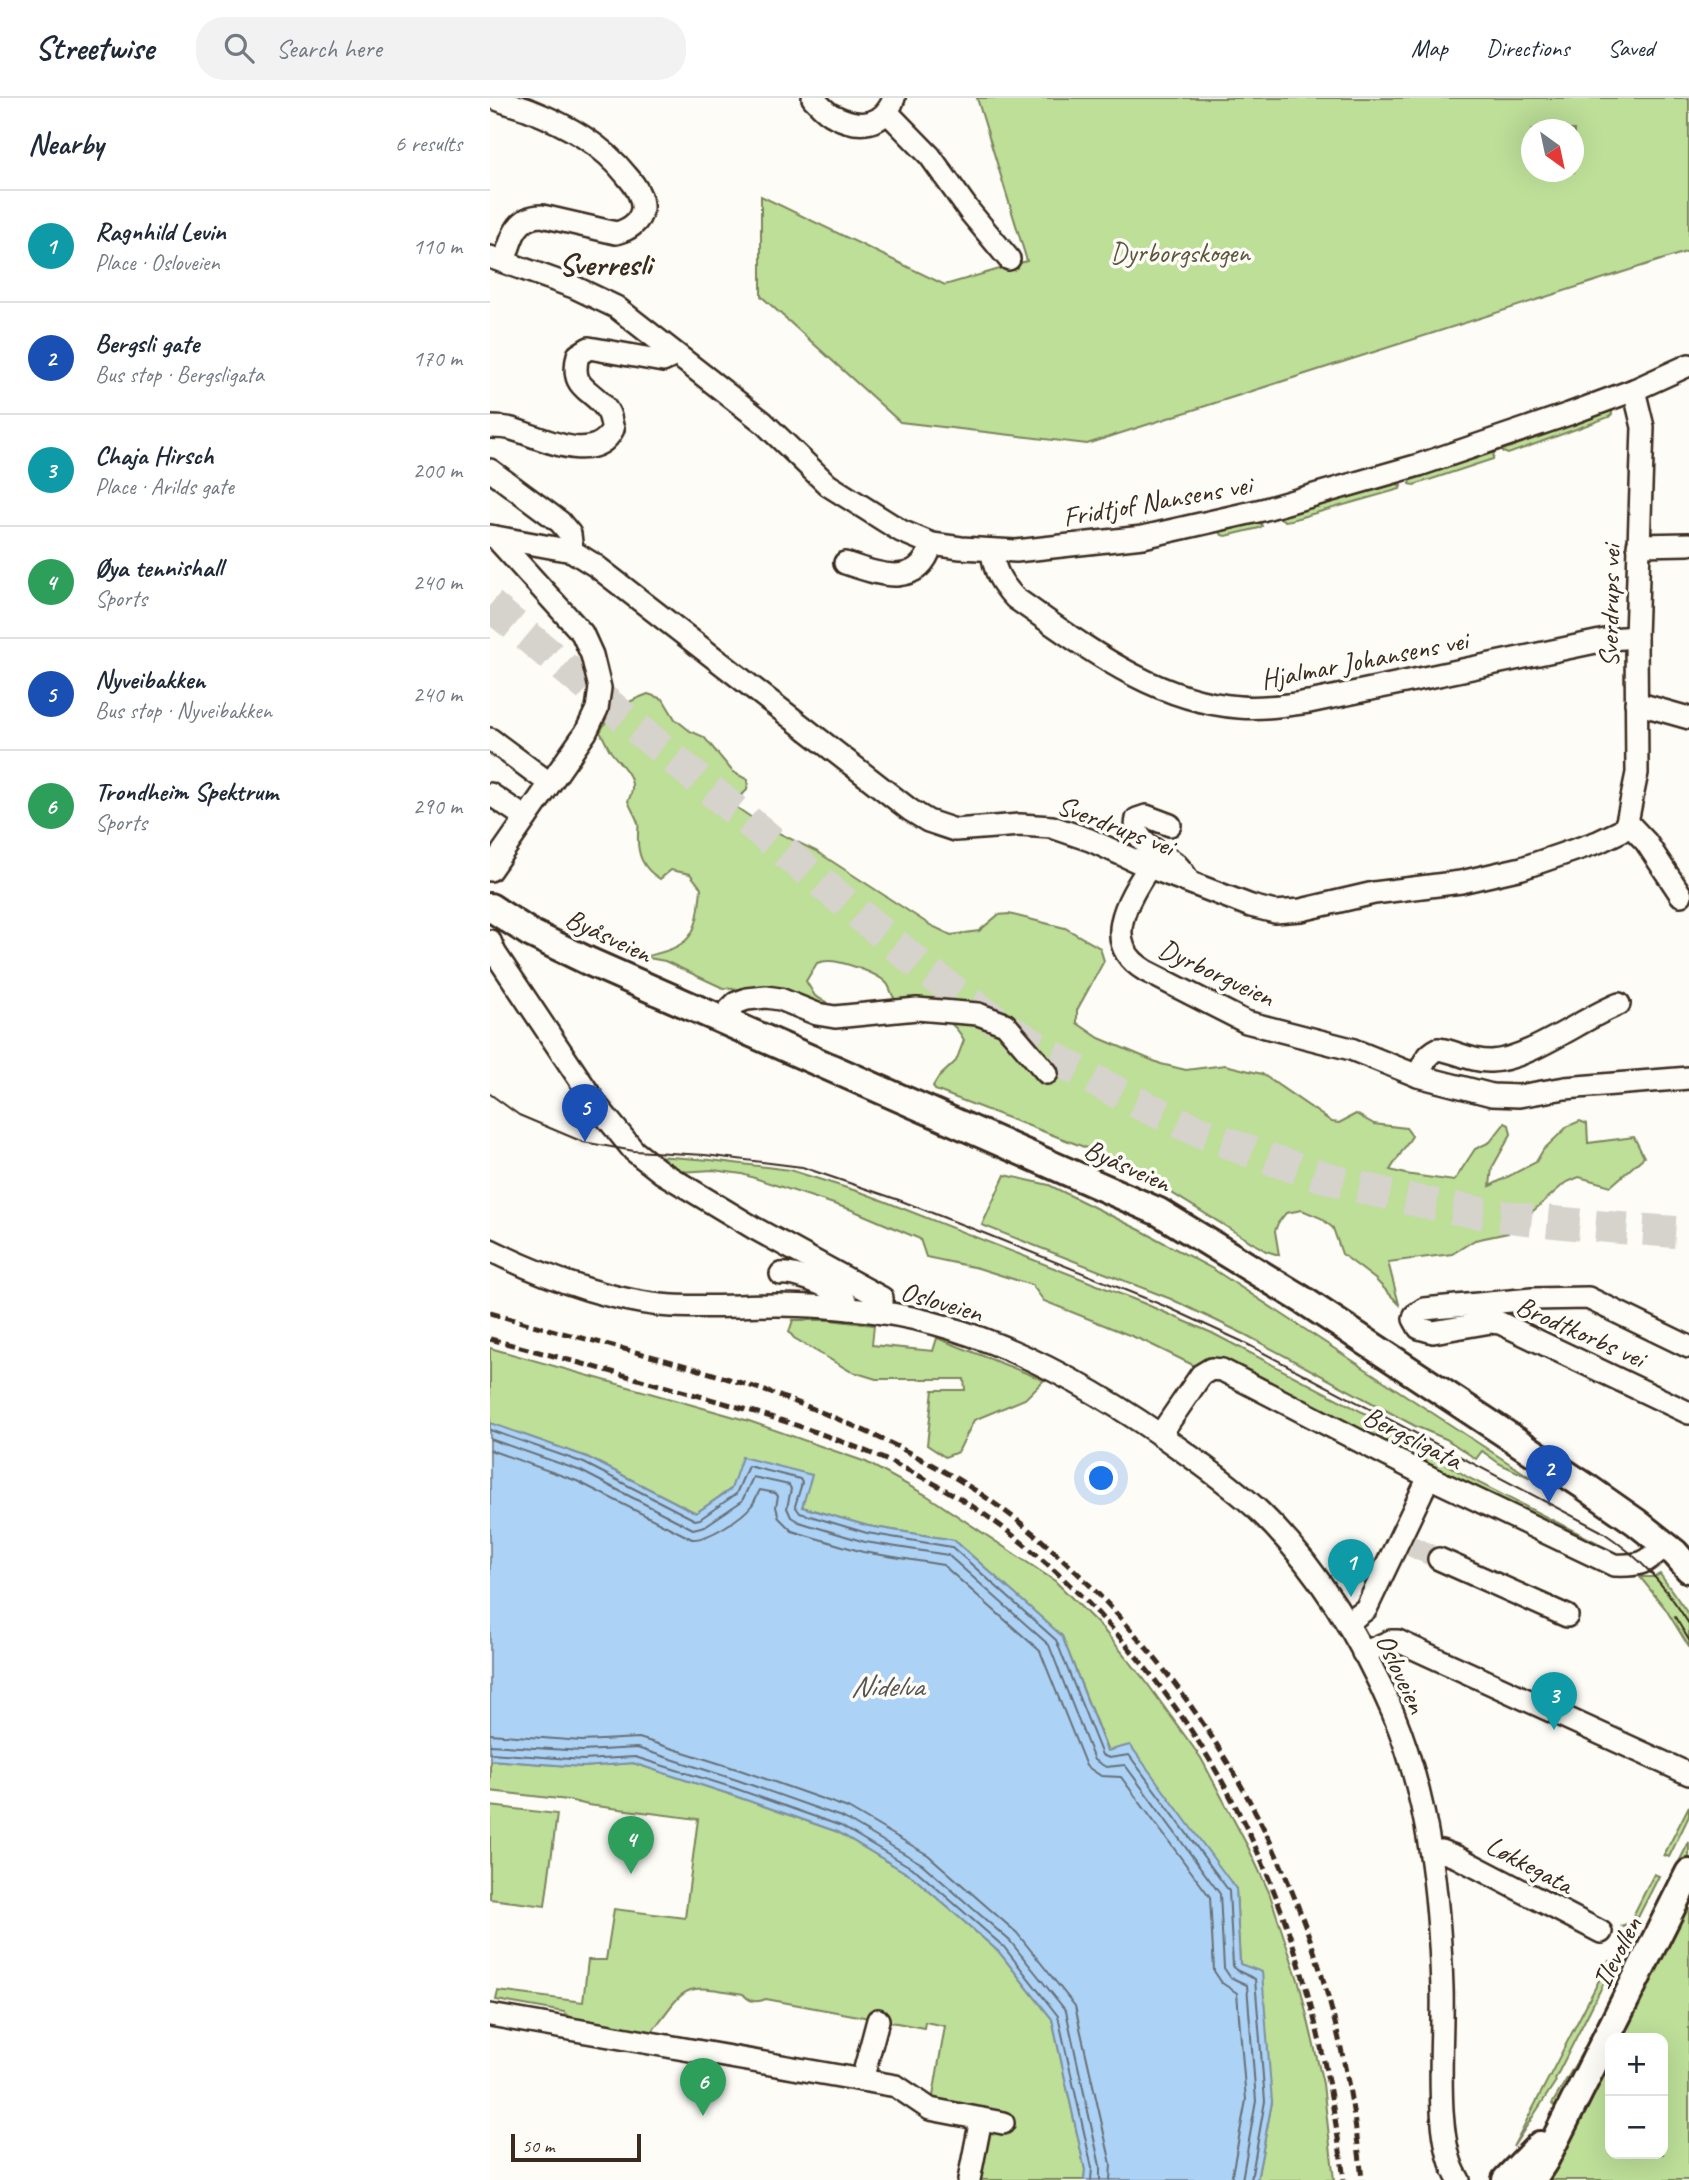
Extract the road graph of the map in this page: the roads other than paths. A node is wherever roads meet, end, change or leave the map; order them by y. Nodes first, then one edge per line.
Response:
1 (494, 98) edge
2 (813, 98) edge
3 (891, 106) edge
4 (497, 258) edge
5 (1009, 259) dead end
6 (676, 355) junction
7 (1689, 365) edge
8 (1634, 390) junction
9 (490, 427) edge
10 (490, 470) edge
11 (493, 536) edge
12 (932, 544) junction
13 (1689, 544) edge
14 (1638, 545) junction
15 (572, 551) junction
16 (992, 551) junction
17 (845, 563) dead end
18 (1636, 637) junction
19 (1636, 703) junction
20 (1689, 718) edge
21 (490, 739) edge
22 (549, 783) junction
23 (490, 794) edge
24 (526, 818) junction
25 (1627, 822) junction
26 (1170, 825) dead end
27 (1149, 867) junction
28 (490, 870) edge
29 (1190, 882) junction
30 (1681, 895) dead end
31 (491, 911) edge
32 (490, 941) edge
33 (1619, 1004) dead end
34 (725, 1020) junction
35 (1047, 1073) dead end
36 (1419, 1076) junction
37 (1689, 1078) edge
38 (490, 1250) edge
39 (781, 1274) dead end
40 (849, 1309) junction
41 (882, 1313) junction
42 (1689, 1347) edge
43 (1689, 1413) edge
44 (1160, 1435) junction
45 (1429, 1477) junction
46 (1665, 1545) junction
47 (1439, 1559) tunnel mouth
48 (1689, 1569) edge
49 (1567, 1616) dead end
50 (1347, 1623) junction
51 (1363, 1653) junction
52 (1689, 1774) edge
53 (1431, 1852) junction
54 (1686, 1884) edge
55 (1601, 1932) dead end
56 (490, 2015) edge
57 (878, 2020) dead end
58 (862, 2080) junction
59 (1569, 2112) junction
60 (981, 2119) junction
61 (1003, 2123) dead end
62 (969, 2180) edge
63 (1458, 2180) edge
64 (1506, 2180) edge
65 (1532, 2180) edge

1 - 4 street
2 - 3 street
3 - 5 street
4 - 6 street, Fridtjof Nansens vei
6 - 9 street
6 - 12 street, Fridtjof Nansens vei
7 - 8 street, Fridtjof Nansens vei
8 - 14 street, Sverdrups vei
8 - 16 street, Fridtjof Nansens vei
10 - 15 street
11 - 15 street, Sverdrups vei
11 - 22 street
12 - 16 street, Fridtjof Nansens vei
12 - 17 street
13 - 14 street
14 - 18 street, Sverdrups vei
15 - 27 street, Sverdrups vei
16 - 18 street, Hjalmar Johansens vei
18 - 19 street, Sverdrups vei
19 - 20 street
19 - 25 street, Sverdrups vei
21 - 22 street
22 - 24 street
23 - 24 street
24 - 28 street
25 - 29 street, Sverdrups vei
25 - 30 street
26 - 29 street
27 - 29 street, Sverdrups vei
27 - 36 street, Dyrborgveien
31 - 34 main road, Byåsveien
32 - 41 street
33 - 36 street
34 - 35 street
34 - 46 main road, Byåsveien
36 - 37 street, Dyrborgveien
38 - 40 street, Osloveien
39 - 40 street
40 - 41 street, Osloveien
41 - 44 street, Osloveien
42 - 43 street, Brodtkorbs vei
44 - 45 street, Bergsligata
44 - 50 street, Osloveien
45 - 46 street, Bergsligata
45 - 50 street
46 - 48 main road, Byåsveien
47 - 49 street
50 - 51 street, Osloveien
51 - 52 street
51 - 53 street, Osloveien
53 - 55 street, Løkkegata
53 - 63 street, Osloveien
54 - 59 main road, Ilevollen
56 - 58 street
57 - 58 street
58 - 60 street
59 - 64 main road, Ilevollen
59 - 65 main road, Ilevollen
60 - 61 street
60 - 62 street

